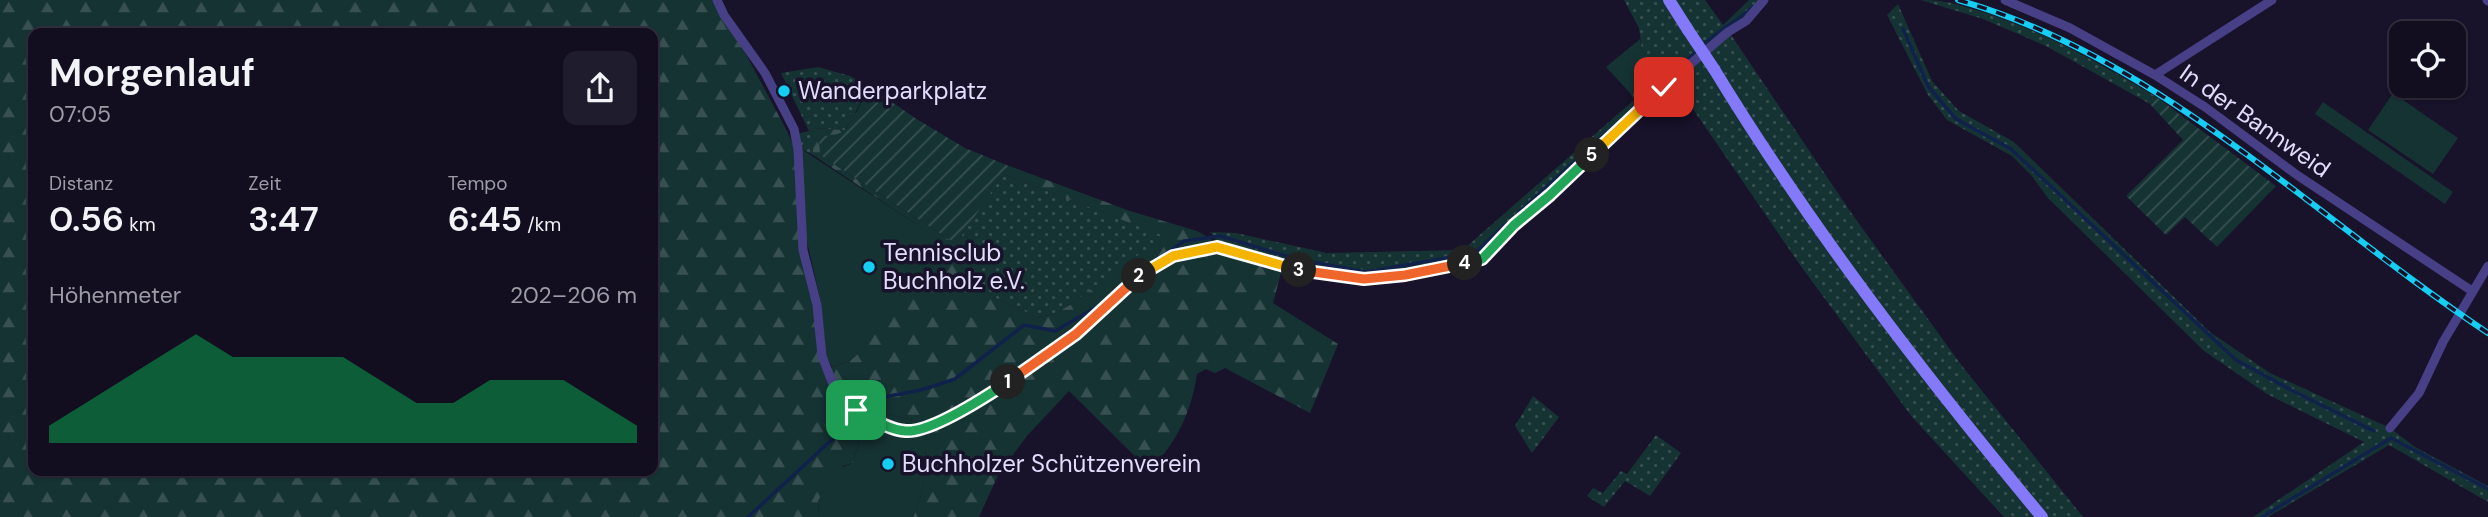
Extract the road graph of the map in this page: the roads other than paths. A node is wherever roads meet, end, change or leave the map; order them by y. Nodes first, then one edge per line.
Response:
1 (717, 0) edge
2 (1669, 0) edge
3 (1764, 0) edge
4 (2005, 0) edge
5 (2272, 0) edge
6 (2155, 75) junction
7 (2488, 266) edge
8 (2485, 278) edge
9 (2472, 291) junction
10 (2390, 428) dead end
11 (2042, 517) edge

1 - 3 street
2 - 11 main road, bridge
4 - 6 street, In der Bannweid
5 - 6 street
6 - 9 street, In der Bannweid
7 - 8 street
8 - 9 street
9 - 10 street

